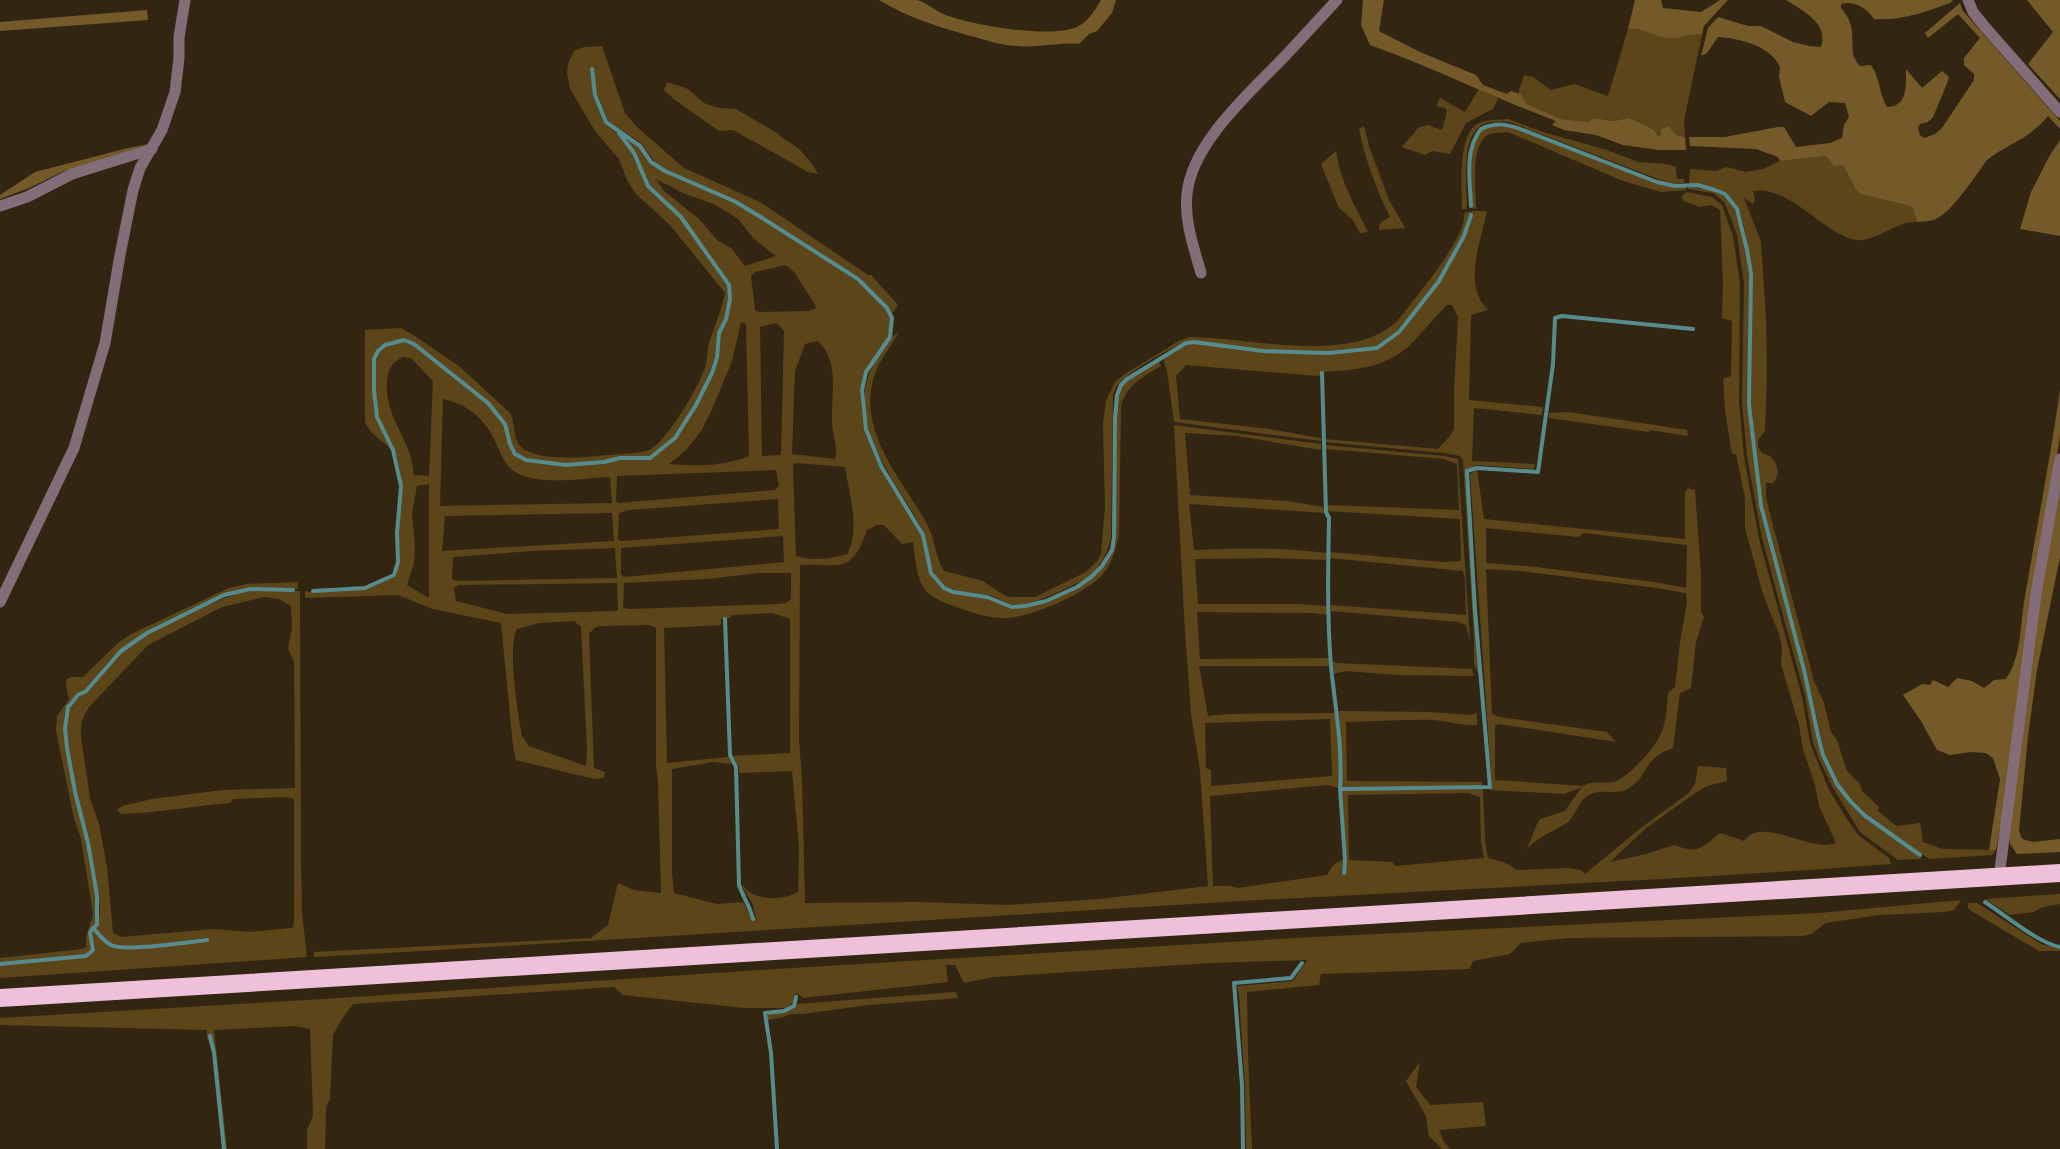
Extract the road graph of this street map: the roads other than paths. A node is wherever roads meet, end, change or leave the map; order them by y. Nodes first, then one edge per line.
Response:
1 (185, 0) edge
2 (1337, 0) edge
3 (1968, 0) edge
4 (2060, 112) edge
5 (152, 149) junction
6 (0, 206) edge
7 (1201, 273) dead end
8 (2060, 459) edge
9 (0, 602) edge
10 (2060, 873) edge
11 (1999, 877) junction
12 (0, 998) edge

1 - 5 street
2 - 7 street
3 - 4 street
5 - 6 street
5 - 9 street
8 - 11 street
10 - 11 highway
11 - 12 highway

